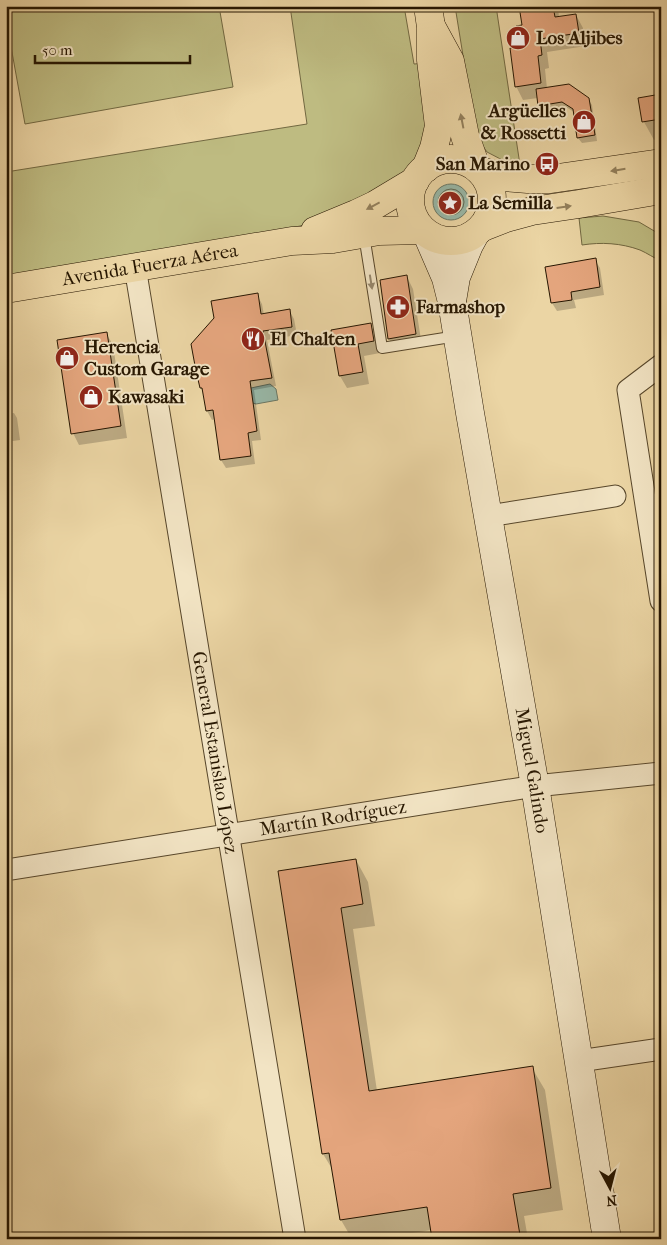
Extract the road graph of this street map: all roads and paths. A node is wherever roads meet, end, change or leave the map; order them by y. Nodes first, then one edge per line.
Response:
1 (430, 16) edge
2 (478, 169) junction
3 (420, 174) junction
4 (659, 182) edge
5 (479, 230) junction
6 (425, 232) junction
7 (363, 234) junction
8 (296, 240) junction
9 (135, 268) junction
10 (6, 289) edge
11 (452, 302) junction
12 (458, 336) junction
13 (661, 365) edge
14 (615, 496) dead end
15 (488, 516) junction
16 (661, 601) edge
17 (660, 773) edge
18 (535, 786) junction
19 (228, 835) junction
20 (6, 870) edge
21 (661, 1048) edge
22 (579, 1061) junction
23 (295, 1239) edge
24 (607, 1239) edge

2 -> 1 main road
1 - 3 main road
2 - 3 main road, Avenida Fuerza Aérea
4 -> 2 main road, Avenida Fuerza Aérea
2 - 5 main road
3 - 6 main road
3 -> 8 main road, Avenida Fuerza Aérea
5 -> 4 main road, Avenida Fuerza Aérea
5 - 6 main road, Avenida Fuerza Aérea
5 - 11 main road, Miguel Galindo
6 - 7 main road, Avenida Fuerza Aérea
6 - 11 main road, Miguel Galindo
7 - 8 main road, Avenida Fuerza Aérea
7 -> 12 lane
8 - 9 main road, Avenida Fuerza Aérea
9 - 10 main road, Avenida Fuerza Aérea
9 - 19 street, General Estanislao López
11 - 12 main road, Miguel Galindo
12 - 15 main road, Miguel Galindo
13 - 16 street
14 - 15 street
15 - 18 main road, Miguel Galindo
17 - 18 street, Martín Rodríguez
18 - 19 street, Martín Rodríguez
18 - 22 main road, Miguel Galindo
19 - 20 street, Martín Rodríguez
19 - 23 street, General Estanislao López
21 - 22 street
22 - 24 main road, Miguel Galindo

